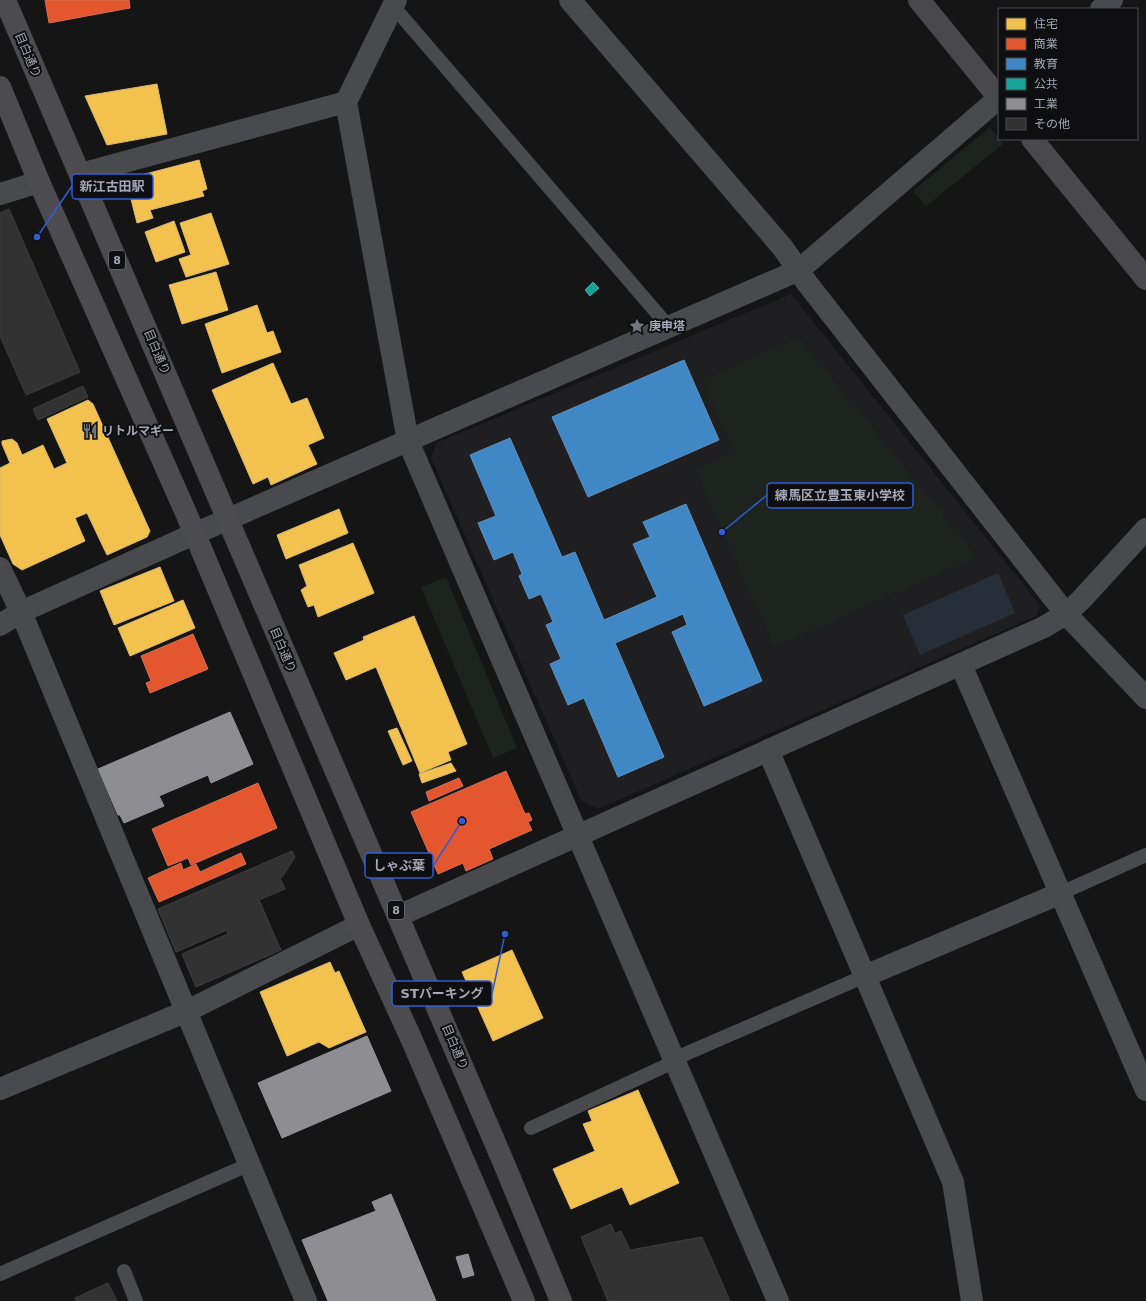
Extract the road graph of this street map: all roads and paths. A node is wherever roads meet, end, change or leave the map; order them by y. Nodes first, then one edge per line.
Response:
1 (5, 0) edge
2 (570, 0) edge
3 (919, 0) edge
4 (1112, 0) edge
5 (394, 3) edge
6 (1102, 8) edge
7 (0, 87) edge
8 (998, 97) edge
9 (998, 99) edge
10 (346, 102) junction
11 (1033, 140) edge
12 (80, 174) junction
13 (39, 182) junction
14 (0, 194) edge
15 (799, 270) junction
16 (1146, 279) edge
17 (668, 327) junction
18 (408, 441) junction
19 (227, 520) junction
20 (1146, 528) edge
21 (194, 534) junction
22 (0, 568) edge
23 (21, 612) junction
24 (1066, 614) junction
25 (0, 625) edge
26 (961, 665) junction
27 (1146, 698) edge
28 (768, 750) junction
29 (578, 835) junction
30 (1146, 855) edge
31 (1061, 893) junction
32 (398, 916) junction
33 (359, 925) junction
34 (865, 976) junction
35 (187, 1011) junction
36 (676, 1060) junction
37 (0, 1089) edge
38 (1146, 1090) edge
39 (531, 1128) dead end
40 (250, 1164) junction
41 (124, 1271) dead end
42 (0, 1274) edge
43 (136, 1301) edge
44 (306, 1301) edge
45 (524, 1301) edge
46 (561, 1301) edge
47 (778, 1301) edge
48 (972, 1301) edge

1 - 12 main road, 目白通り / 8
2 - 15 street
3 - 8 street
4 - 6 street
5 - 10 street
5 - 17 lane
7 - 13 main road
9 - 15 street
10 - 12 street
10 - 18 street
11 - 16 street
12 - 19 main road, 目白通り / 8
13 - 14 street
13 - 21 main road
15 - 17 street
15 - 24 street
17 - 18 street
18 - 19 street
18 - 29 street
19 - 21 street
19 - 32 main road, 目白通り / 8
20 - 24 street
21 - 23 street
21 - 33 main road
22 - 23 street
23 - 25 street
23 - 35 street
24 - 26 street
24 - 27 street
26 - 28 street
26 - 31 street
28 - 29 street
28 - 34 street
29 - 32 street
29 - 36 street
30 - 31 lane
31 - 34 street
31 - 38 street
32 - 46 main road, 目白通り / 8
33 - 35 street
33 - 45 main road
34 - 36 lane
34 - 48 street
35 - 37 street
35 - 40 street
36 - 39 lane
36 - 47 street
40 - 42 lane
40 - 44 street
41 - 43 lane

